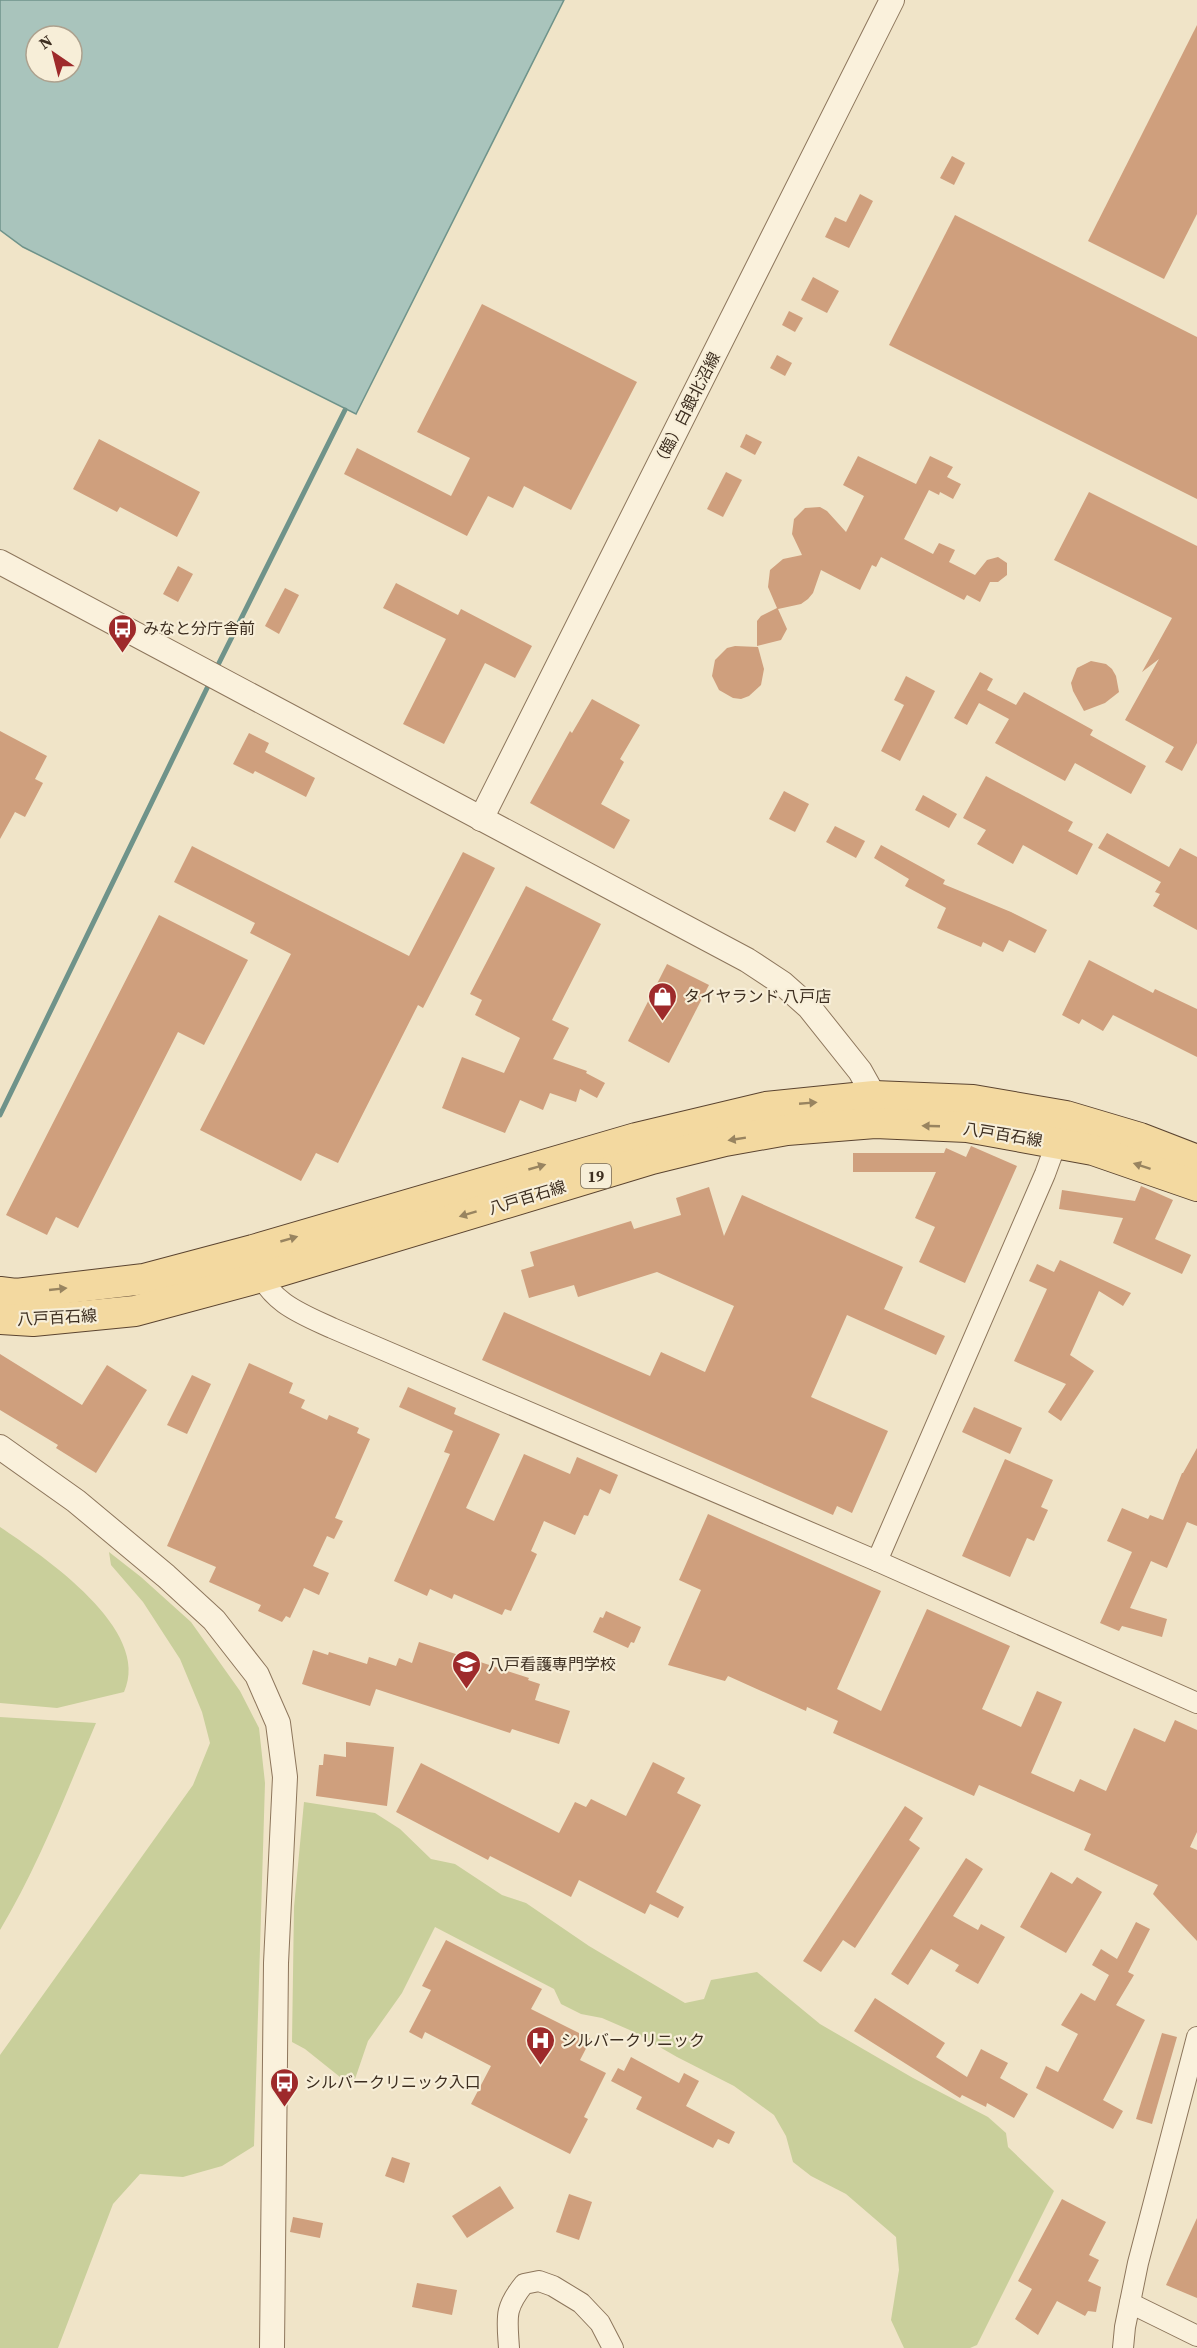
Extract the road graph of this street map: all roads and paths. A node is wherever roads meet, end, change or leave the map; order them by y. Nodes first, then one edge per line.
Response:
1 (892, 0) edge
2 (0, 561) edge
3 (480, 819) junction
4 (875, 1110) junction
5 (1061, 1130) junction
6 (1197, 1160) edge
7 (1197, 1186) edge
8 (257, 1263) junction
9 (0, 1292) edge
10 (0, 1318) edge
11 (0, 1447) edge
12 (877, 1561) junction
13 (1197, 1702) edge
14 (1197, 2037) edge
15 (1130, 2303) junction
16 (1197, 2336) edge
17 (272, 2348) edge
18 (509, 2348) edge
19 (613, 2348) edge
20 (1124, 2348) edge

1 - 3 street, （臨）白銀北沼線
2 - 3 street
3 - 4 street
4 - 5 main road, 八戸百石線 / 19
4 - 8 main road, 八戸百石線 / 19
5 - 6 main road, 八戸百石線 / 19
7 -> 5 main road, 八戸百石線 / 19
5 - 12 street
9 -> 8 main road, 八戸百石線 / 19
8 - 10 main road, 八戸百石線 / 19
8 - 12 street
11 - 17 street
12 - 13 street
14 - 15 street
15 - 16 street
15 - 20 street
18 - 19 street

